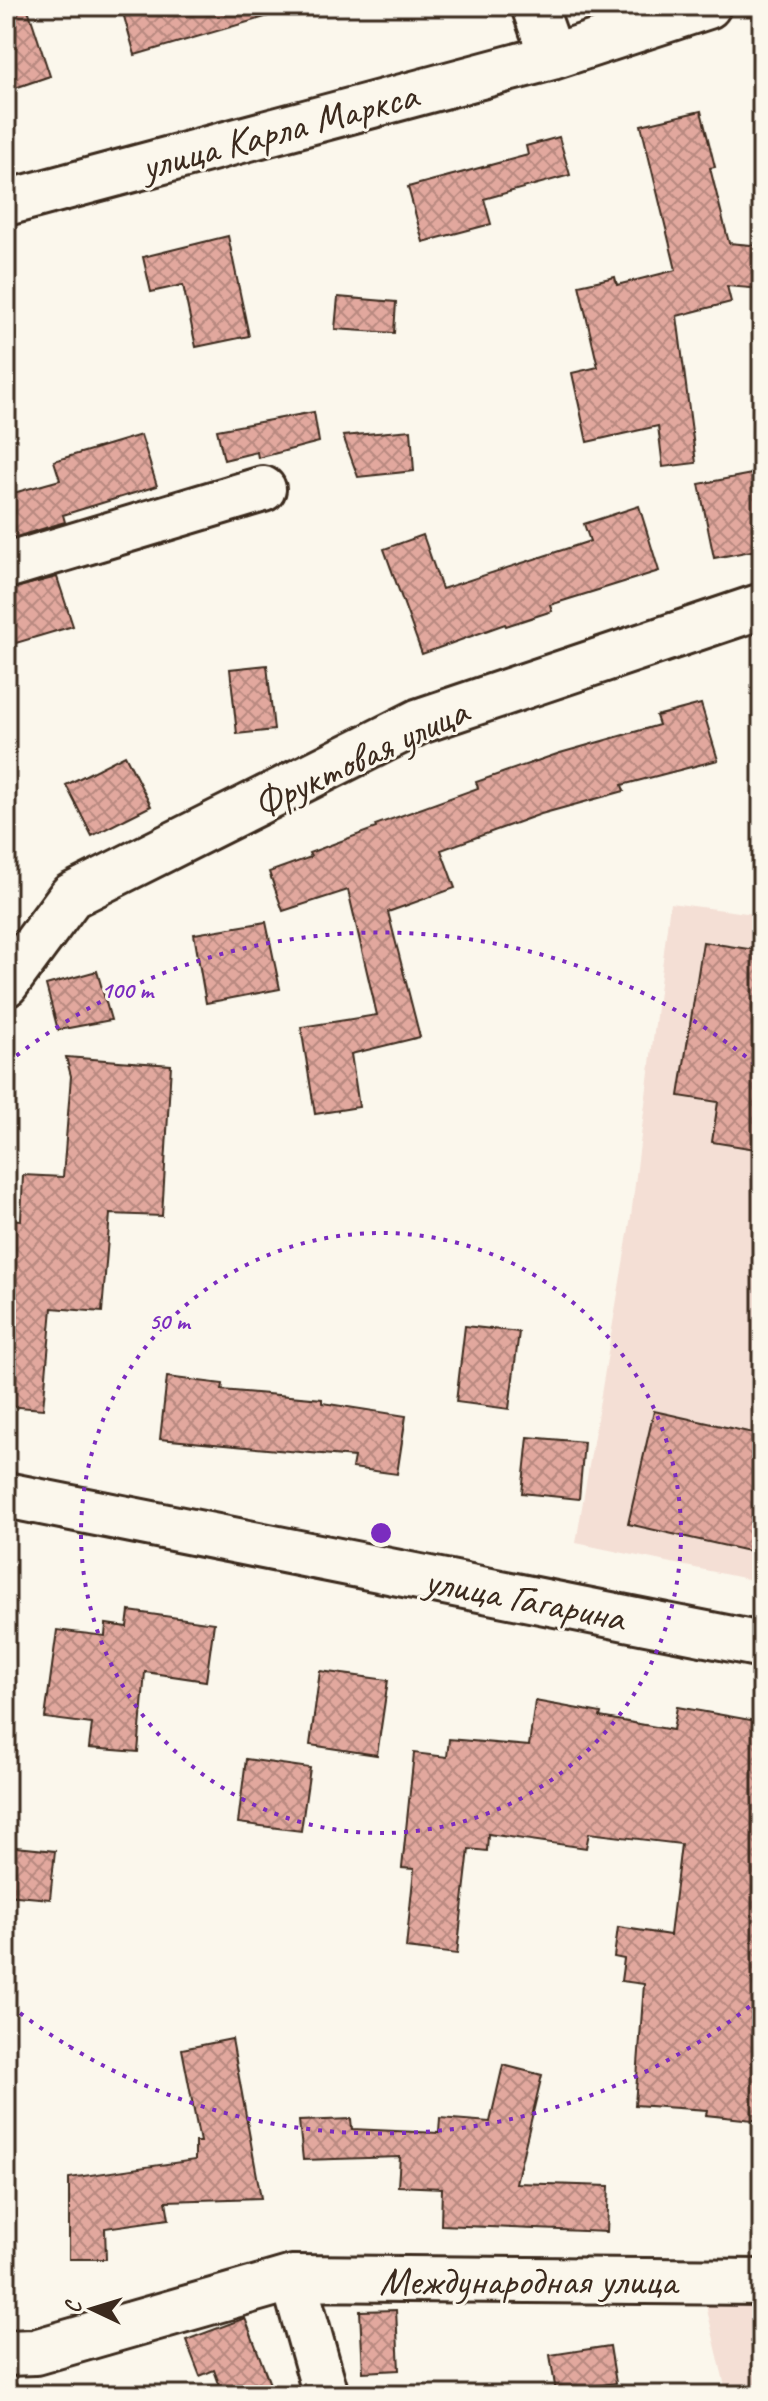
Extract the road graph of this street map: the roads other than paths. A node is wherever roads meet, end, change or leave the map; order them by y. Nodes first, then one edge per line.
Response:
1 (534, 6) edge
2 (708, 6) edge
3 (552, 57) junction
4 (6, 203) edge
5 (263, 489) dead end
6 (6, 566) edge
7 (762, 606) edge
8 (6, 984) edge
9 (6, 1495) edge
10 (762, 1645) edge
11 (293, 2278) junction
12 (762, 2282) edge
13 (6, 2353) edge
14 (326, 2395) edge

1 - 3 street
2 - 3 street, улица Карла Маркса
3 - 4 street, улица Карла Маркса
5 - 6 street
7 - 8 street, Фруктовая улица
9 - 10 street, улица Гагарина
11 - 12 street, Международная улица
11 - 13 street, Международная улица
11 - 14 street

